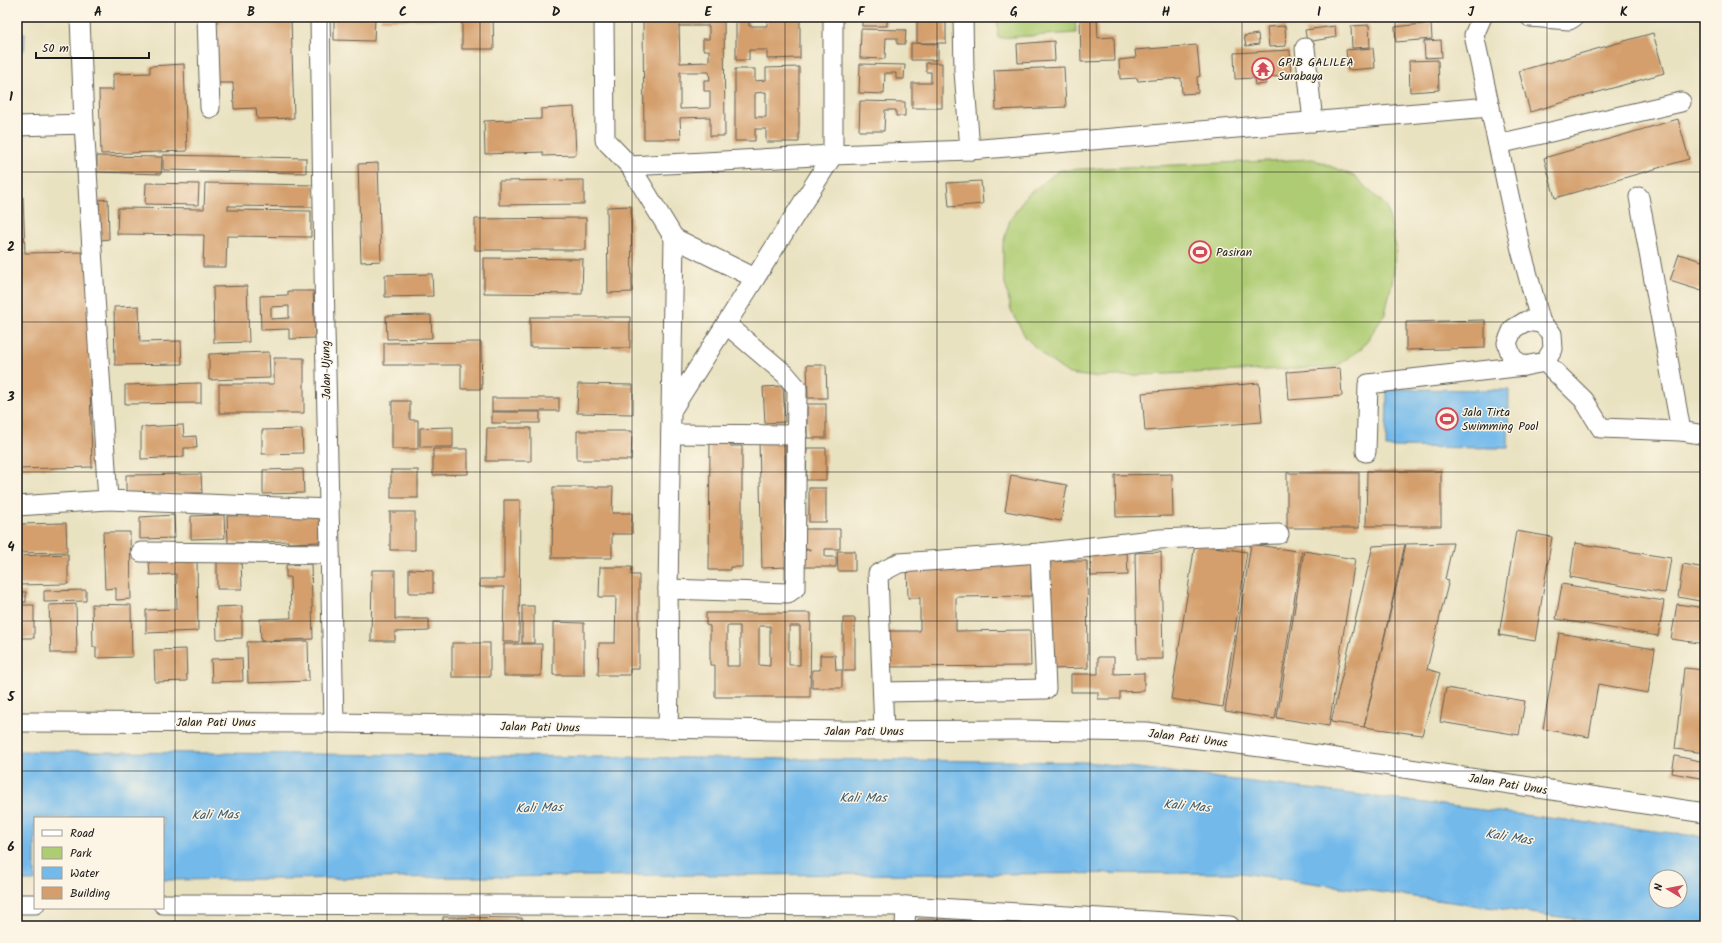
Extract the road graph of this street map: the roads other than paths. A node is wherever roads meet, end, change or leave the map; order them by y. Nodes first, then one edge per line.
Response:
1 (80, 17) edge
2 (207, 17) edge
3 (320, 17) edge
4 (604, 17) edge
5 (833, 17) edge
6 (963, 17) edge
7 (1482, 17) edge
8 (1530, 17) edge
9 (1574, 17) edge
10 (1305, 48) dead end
11 (1681, 102) dead end
12 (1490, 107) junction
13 (210, 108) dead end
14 (1313, 122) junction
15 (84, 124) junction
16 (17, 126) edge
17 (1498, 144) junction
18 (970, 150) junction
19 (833, 155) junction
20 (630, 166) junction
21 (1639, 197) dead end
22 (674, 238) junction
23 (755, 278) junction
24 (1541, 323) junction
25 (726, 324) junction
26 (1545, 362) junction
27 (1524, 366) junction
28 (671, 411) junction
29 (1681, 431) junction
30 (671, 434) junction
31 (797, 435) junction
32 (1705, 435) edge
33 (1366, 452) dead end
34 (108, 500) junction
35 (17, 506) edge
36 (329, 509) junction
37 (1279, 534) dead end
38 (141, 552) dead end
39 (1040, 553) junction
40 (330, 554) junction
41 (668, 589) junction
42 (883, 692) junction
43 (17, 722) edge
44 (334, 723) junction
45 (668, 729) junction
46 (884, 731) junction
47 (1705, 813) edge
48 (17, 904) edge
49 (34, 904) edge
50 (164, 904) edge
51 (906, 906) junction
52 (905, 926) edge
53 (1230, 926) edge

1 - 15 street
2 - 13 street
3 - 36 street, Jalan Ujung
4 - 20 street
5 - 19 street
6 - 18 street
7 - 12 street
8 - 9 street
10 - 14 street
11 - 17 street
12 - 14 street
12 - 17 street
14 - 18 street
15 - 16 street
15 - 34 street
17 - 24 street
18 - 19 street
19 - 20 street
19 - 23 street
20 - 22 street
21 - 29 street
22 - 23 street
22 - 28 street
23 - 25 street
24 - 26 street
24 - 27 street
25 - 28 street
25 - 31 street
26 - 27 street
26 - 29 street
27 - 33 street
28 - 30 street
29 - 32 street
30 - 31 street
30 - 41 street
31 - 41 street
34 - 35 street
34 - 36 street
36 - 40 street, Jalan Ujung
37 - 39 street
38 - 40 street
39 - 42 street
39 - 42 street
40 - 44 street, Jalan Ujung
41 - 45 street
42 - 46 street
43 - 44 street, Jalan Pati Unus
44 - 45 street, Jalan Pati Unus
45 - 46 street, Jalan Pati Unus
46 - 47 street, Jalan Pati Unus
48 - 49 street
50 - 51 street
51 - 52 street
51 - 53 street

